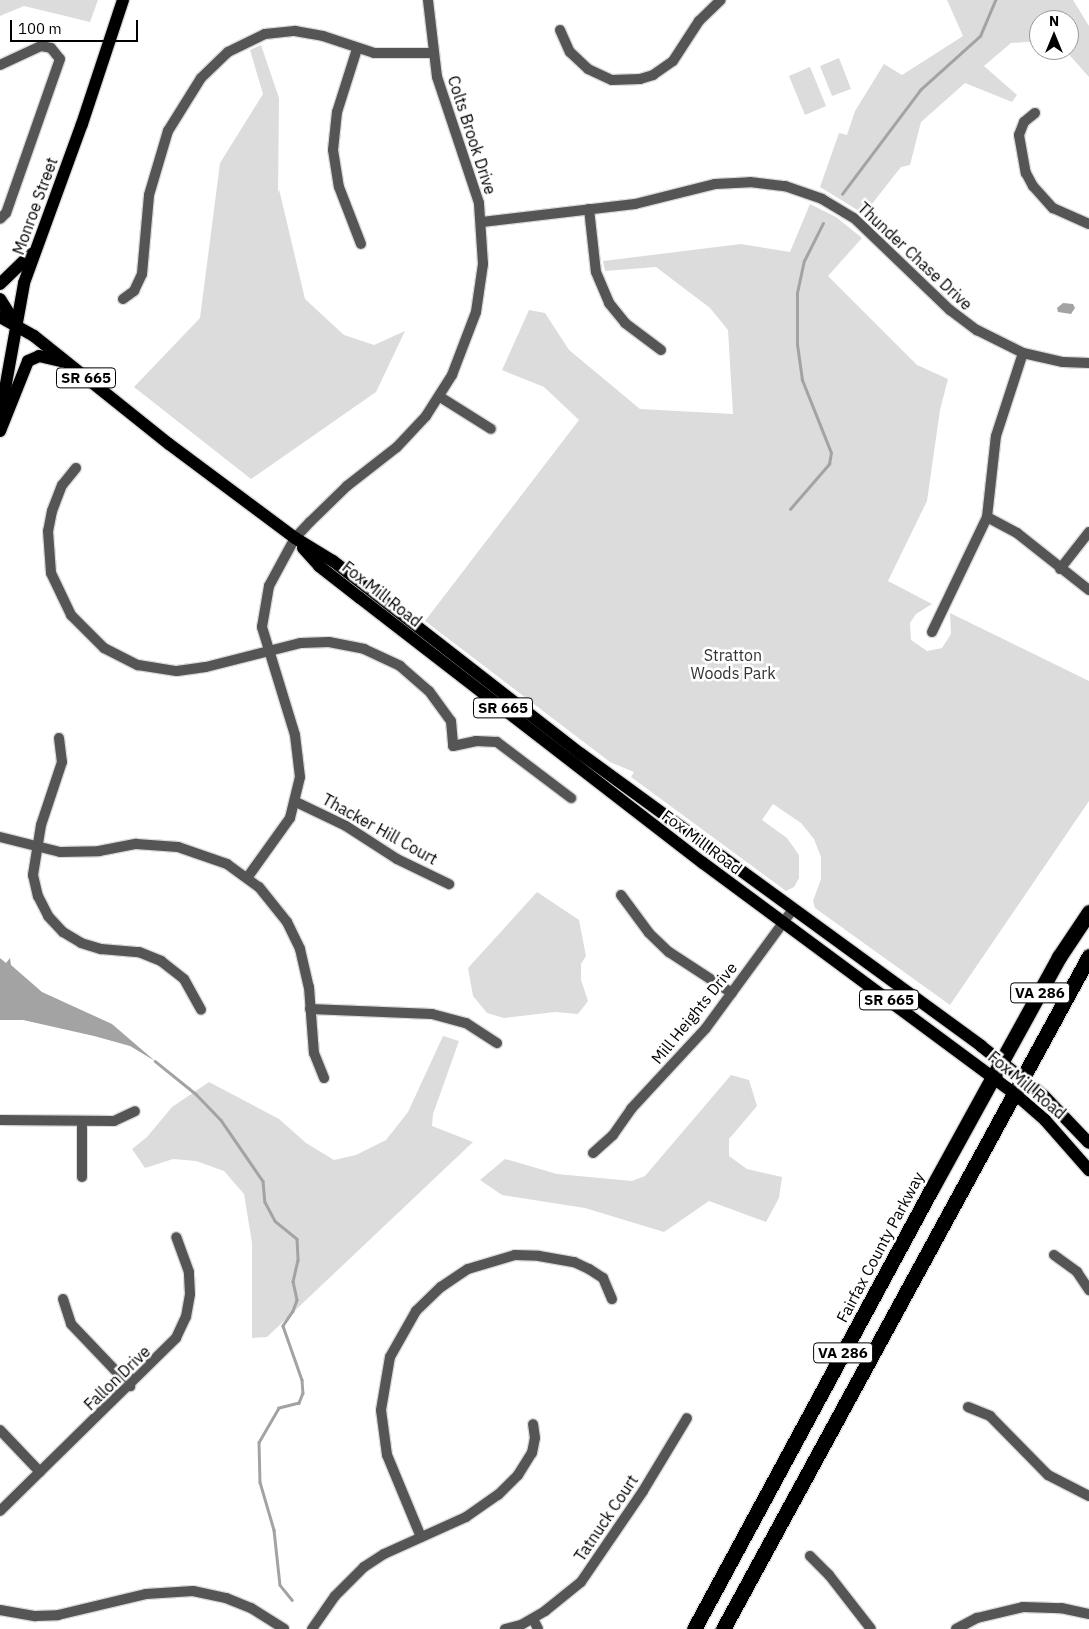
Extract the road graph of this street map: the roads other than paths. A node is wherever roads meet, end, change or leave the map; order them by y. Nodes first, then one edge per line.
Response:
1 (428, 0) edge
2 (720, 0) edge
3 (124, 4) edge
4 (560, 30) dead end
5 (357, 49) junction
6 (433, 53) junction
7 (0, 65) edge
8 (1035, 113) dead end
9 (589, 210) junction
10 (0, 219) edge
11 (482, 222) junction
12 (1089, 224) edge
13 (361, 244) dead end
14 (36, 249) junction
15 (0, 284) edge
16 (0, 299) edge
17 (123, 299) dead end
18 (0, 316) edge
19 (15, 323) junction
20 (662, 350) dead end
21 (1023, 353) junction
22 (1089, 363) edge
23 (68, 364) junction
24 (440, 397) junction
25 (0, 417) edge
26 (491, 429) dead end
27 (0, 431) edge
28 (76, 468) dead end
29 (987, 517) junction
30 (1089, 532) edge
31 (295, 538) junction
32 (1060, 568) junction
33 (1089, 590) edge
34 (932, 632) dead end
35 (267, 650) junction
36 (59, 738) dead end
37 (571, 798) dead end
38 (296, 802) junction
39 (0, 837) edge
40 (37, 848) junction
41 (247, 878) junction
42 (448, 884) dead end
43 (621, 895) dead end
44 (793, 909) junction
45 (1089, 912) edge
46 (784, 923) junction
47 (1089, 956) edge
48 (732, 993) junction
49 (201, 1010) dead end
50 (310, 1010) junction
51 (497, 1043) dead end
52 (1002, 1062) junction
53 (994, 1077) junction
54 (324, 1078) dead end
55 (1022, 1079) junction
56 (1014, 1092) junction
57 (135, 1111) dead end
58 (0, 1120) edge
59 (82, 1121) junction
60 (1089, 1143) edge
61 (592, 1154) dead end
62 (1089, 1170) edge
63 (82, 1177) dead end
64 (176, 1237) dead end
65 (1054, 1255) dead end
66 (1089, 1290) edge
67 (63, 1299) dead end
68 (612, 1299) dead end
69 (130, 1386) junction
70 (968, 1407) dead end
71 (687, 1418) dead end
72 (533, 1424) dead end
73 (0, 1430) edge
74 (40, 1472) junction
75 (1089, 1496) edge
76 (0, 1511) edge
77 (421, 1537) junction
78 (810, 1556) dead end
79 (0, 1610) edge
80 (1089, 1614) edge
81 (533, 1619) junction
82 (284, 1629) edge
83 (312, 1629) edge
84 (505, 1629) edge
85 (538, 1629) edge
86 (694, 1629) edge
87 (723, 1629) edge
88 (871, 1629) edge
89 (956, 1629) edge

1 - 6 street, Colts Brook Drive
2 - 4 street
3 - 14 main road, Monroe Street
5 - 6 street
5 - 13 street
5 - 17 street
6 - 11 street, Colts Brook Drive
7 - 10 street
8 - 12 street
9 - 11 street, Thunder Chase Drive
9 - 20 street
9 - 21 street, Thunder Chase Drive
11 - 24 street, Colts Brook Drive
14 - 15 main road
14 - 19 main road, Monroe Street
16 - 19 main road, Fox Mill Road / SR 665
18 - 19 main road, Fox Mill Road / SR 665
19 - 23 main road, Fox Mill Road / SR 665
19 - 25 main road, Monroe Street
21 - 22 street, Thunder Chase Drive
21 - 29 street
23 - 27 main road
23 - 31 main road, Fox Mill Road / SR 665
24 - 26 street
24 - 31 street, Colts Brook Drive
28 - 35 street
29 - 32 street
29 - 34 street
30 - 32 street
31 - 35 street, Colts Brook Drive
31 - 44 main road, Fox Mill Road / SR 665
31 - 46 main road, Fox Mill Road / SR 665
32 - 33 street
35 - 37 street
35 - 38 street, Colts Brook Drive
36 - 40 street
38 - 41 street, Colts Brook Drive
38 - 42 street, Thacker Hill Court
39 - 40 street
40 - 41 street
40 - 49 street
41 - 50 street
43 - 48 street
44 - 46 street, Mill Heights Drive
44 - 52 main road, Fox Mill Road / SR 665
45 - 52 highway, Fairfax County Parkway / VA 286
46 - 48 street, Mill Heights Drive
46 - 53 main road, Fox Mill Road / SR 665
47 - 55 highway, VA 286
48 - 61 street, Mill Heights Drive
50 - 51 street
50 - 54 street
52 - 53 highway, Fairfax County Parkway / VA 286
52 - 55 main road, Fox Mill Road / SR 665
53 - 56 main road, Fox Mill Road / SR 665
53 - 86 highway, Fairfax County Parkway / VA 286
55 - 56 highway, VA 286
55 - 60 main road, Fox Mill Road / SR 665
56 - 62 main road, Fox Mill Road / SR 665
56 - 87 highway, VA 286
57 - 59 street
58 - 59 street
59 - 63 street
64 - 69 street, Fallon Drive
65 - 66 street
67 - 69 street
68 - 77 street
69 - 74 street, Fallon Drive
70 - 75 street
71 - 81 street, Tatnuck Court
72 - 77 street
73 - 74 street
74 - 76 street, Fallon Drive
77 - 83 street
78 - 88 street
79 - 82 street
80 - 89 street
81 - 84 street, Tatnuck Court
81 - 85 street

